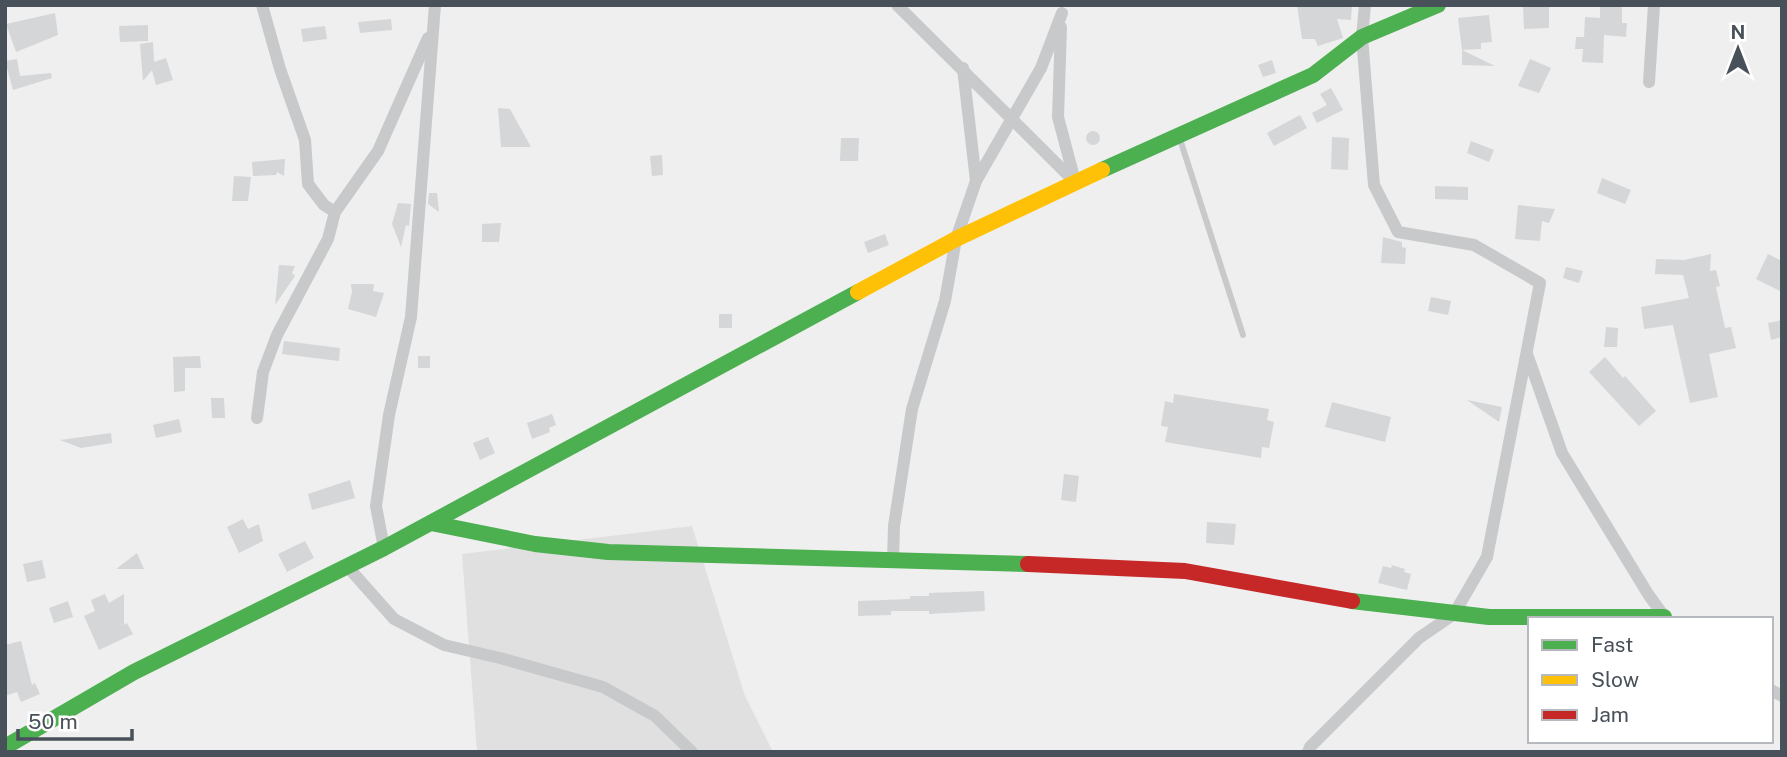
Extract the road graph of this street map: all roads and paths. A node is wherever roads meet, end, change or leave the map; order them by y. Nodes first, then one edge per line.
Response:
1 (262, 5) edge
2 (435, 5) edge
3 (897, 5) edge
4 (1365, 5) edge
5 (1438, 5) edge
6 (1654, 5) edge
7 (1062, 9) edge
8 (432, 29) junction
9 (1362, 37) junction
10 (963, 68) junction
11 (1649, 82) dead end
12 (1013, 121) junction
13 (1179, 135) junction
14 (976, 181) junction
15 (1075, 182) junction
16 (335, 212) junction
17 (956, 239) junction
18 (1243, 335) dead end
19 (1527, 354) junction
20 (257, 418) dead end
21 (431, 523) junction
22 (384, 548) junction
23 (894, 561) junction
24 (347, 566) junction
25 (1454, 614) junction
26 (1528, 617) edge
27 (1664, 617) edge
28 (5, 747) edge
29 (692, 752) edge
30 (1308, 752) edge

1 - 16 street
2 - 8 street
3 - 10 street
4 - 9 street
5 - 9 main road
6 - 11 street
7 - 12 street
7 - 15 street
8 - 16 street
8 - 22 street
9 - 13 main road
9 - 19 street
10 - 12 street
10 - 14 street
12 - 14 street
12 - 15 street
13 - 15 main road
13 - 18 lane
14 - 17 street
15 - 17 main road
16 - 20 street
17 - 21 main road
17 - 23 street
19 - 25 street
19 - 27 street
21 - 22 main road
21 - 23 main road
22 - 24 main road
23 - 25 main road
24 - 28 main road
24 - 29 street
25 - 26 main road
25 - 30 street

